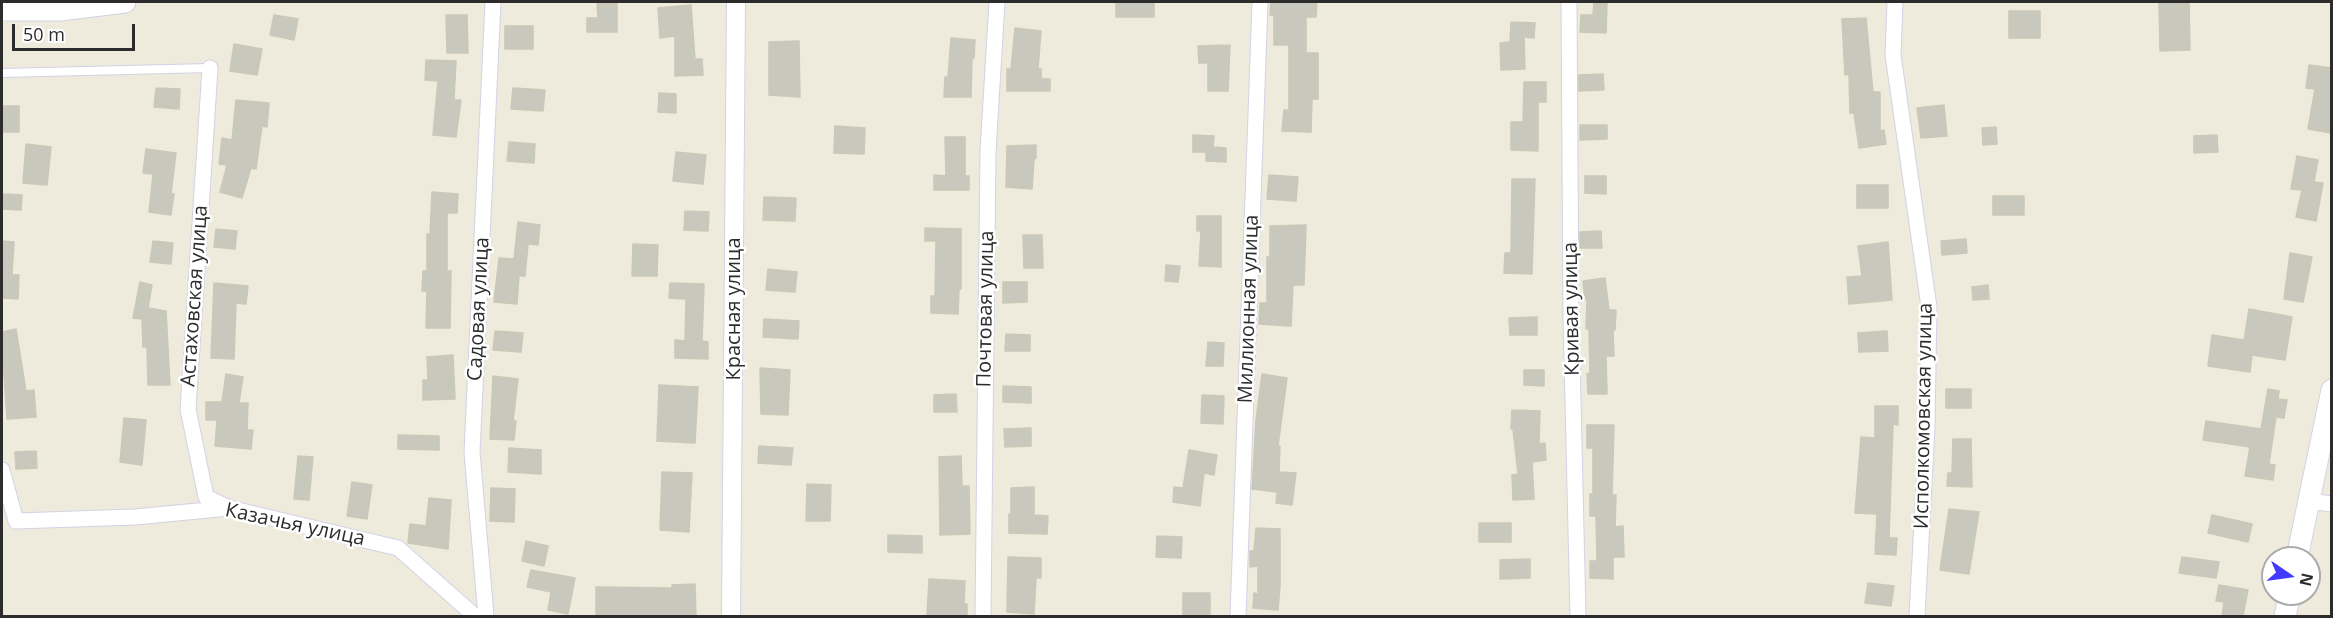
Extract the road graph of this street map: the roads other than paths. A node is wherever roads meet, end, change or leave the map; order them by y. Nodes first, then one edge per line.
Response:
1 (125, 2) edge
2 (494, 2) edge
3 (736, 2) edge
4 (997, 2) edge
5 (1260, 2) edge
6 (1569, 2) edge
7 (1894, 2) edge
8 (2, 10) edge
9 (210, 68) joint
10 (2, 73) edge
11 (2331, 390) edge
12 (2, 470) edge
13 (2308, 501) junction
14 (2331, 504) edge
15 (229, 507) junction
16 (2299, 546) edge
17 (475, 616) edge
18 (486, 616) edge
19 (731, 616) edge
20 (982, 616) edge
21 (1238, 616) edge
22 (1578, 616) edge
23 (1917, 616) edge

1 - 8 main road
2 - 18 street, Садовая улица
3 - 19 street, Красная улица
4 - 20 street, Почтовая улица
5 - 21 street, Миллионная улица
6 - 22 street, Кривая улица
7 - 23 street, Исполкомовская улица
9 - 10 lane
9 - 15 street, Астаховская улица
11 - 13 main road
12 - 15 street, Казачья улица
13 - 14 street
13 - 16 main road
15 - 17 street, Казачья улица

